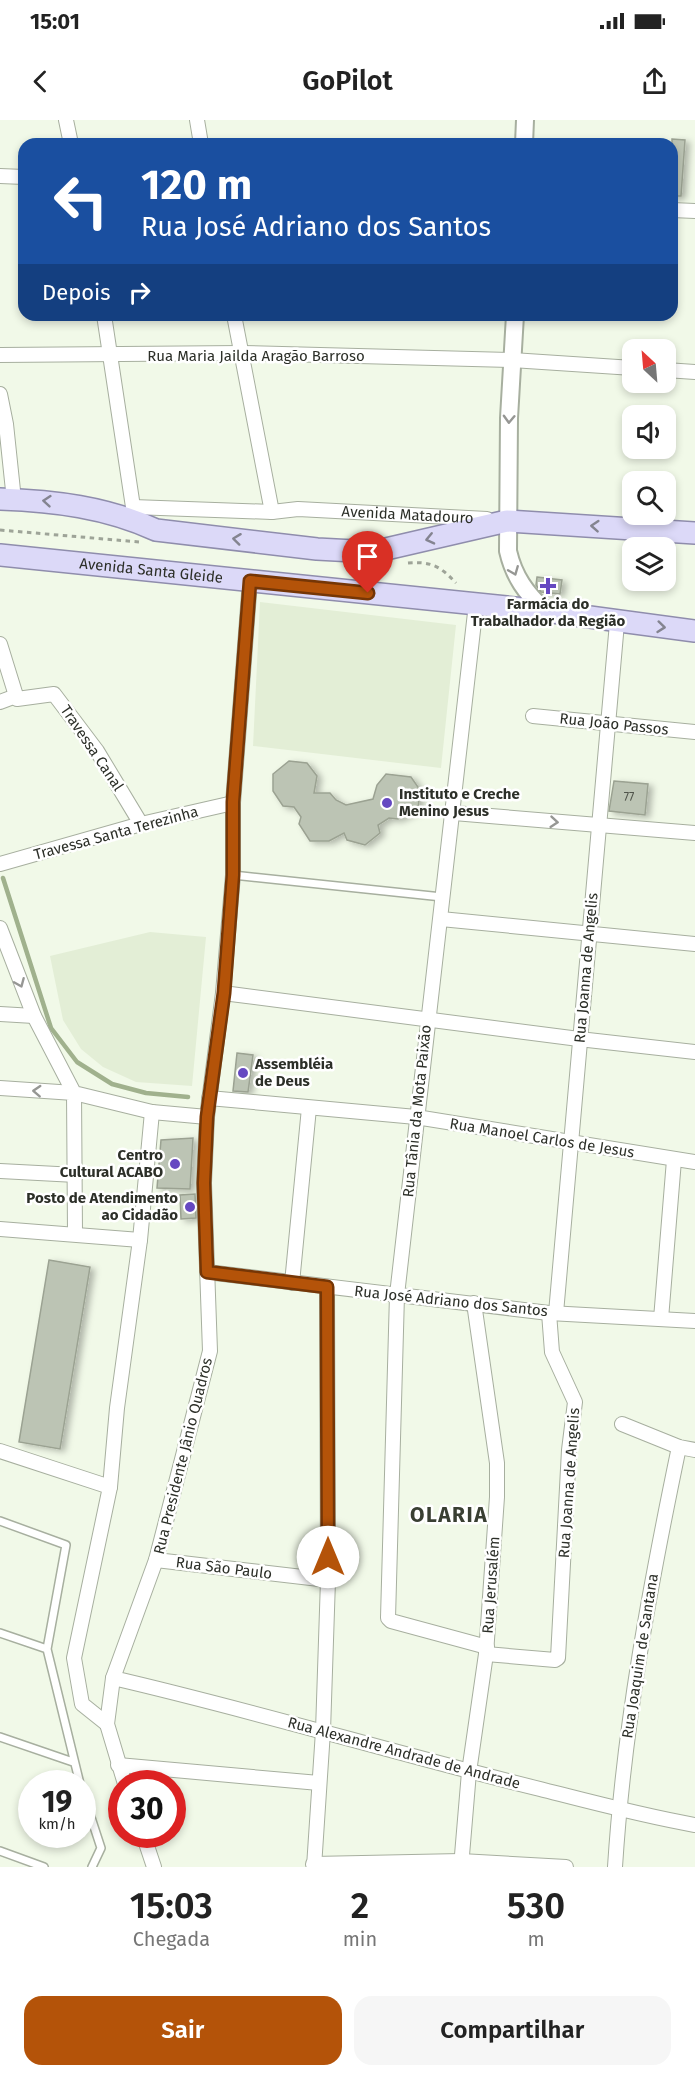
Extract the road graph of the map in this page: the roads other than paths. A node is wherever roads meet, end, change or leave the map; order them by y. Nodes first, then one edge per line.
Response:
1 (66, 120) edge
2 (197, 120) edge
3 (525, 120) edge
4 (70, 138) edge
5 (200, 138) edge
6 (524, 138) edge
7 (0, 176) edge
8 (18, 177) edge
9 (678, 210) edge
10 (695, 211) edge
11 (105, 321) edge
12 (235, 321) edge
13 (515, 321) edge
14 (242, 353) junction
15 (0, 355) edge
16 (111, 356) junction
17 (512, 360) junction
18 (622, 367) edge
19 (676, 371) edge
20 (695, 372) edge
21 (0, 394) edge
22 (3, 423) edge
23 (7, 500) edge
24 (272, 512) junction
25 (133, 514) junction
26 (507, 520) junction
27 (695, 533) edge
28 (0, 555) edge
29 (250, 581) junction
30 (476, 604) junction
31 (545, 611) junction
32 (617, 623) junction
33 (695, 631) edge
34 (0, 644) edge
35 (16, 696) junction
36 (0, 702) edge
37 (533, 716) dead end
38 (609, 723) junction
39 (695, 732) edge
40 (233, 802) junction
41 (454, 813) junction
42 (141, 824) junction
43 (598, 826) junction
44 (695, 833) edge
45 (0, 864) edge
46 (233, 875) junction
47 (445, 897) junction
48 (441, 919) junction
49 (0, 928) edge
50 (589, 934) junction
51 (695, 944) edge
52 (4, 946) edge
53 (224, 993) junction
54 (0, 1014) edge
55 (34, 1016) junction
56 (427, 1018) junction
57 (579, 1040) junction
58 (695, 1052) edge
59 (0, 1088) edge
60 (74, 1093) junction
61 (210, 1098) junction
62 (309, 1108) junction
63 (152, 1112) junction
64 (207, 1117) junction
65 (416, 1117) junction
66 (573, 1143) junction
67 (674, 1160) junction
68 (695, 1162) edge
69 (0, 1171) edge
70 (76, 1175) junction
71 (0, 1229) edge
72 (75, 1233) junction
73 (140, 1240) junction
74 (207, 1272) junction
75 (292, 1282) junction
76 (327, 1287) junction
77 (397, 1294) junction
78 (474, 1303) junction
79 (552, 1313) junction
80 (661, 1319) junction
81 (695, 1321) edge
82 (622, 1424) dead end
83 (679, 1447) junction
84 (695, 1450) edge
85 (0, 1451) edge
86 (110, 1487) junction
87 (0, 1521) edge
88 (156, 1560) junction
89 (328, 1580) junction
90 (0, 1633) edge
91 (47, 1650) junction
92 (486, 1651) junction
93 (113, 1678) junction
94 (107, 1724) junction
95 (323, 1731) junction
96 (0, 1737) edge
97 (73, 1762) junction
98 (118, 1765) junction
99 (76, 1770) edge
100 (120, 1770) edge
101 (469, 1772) junction
102 (319, 1783) junction
103 (619, 1809) junction
104 (695, 1825) edge
105 (96, 1833) edge
106 (148, 1848) edge
107 (0, 1851) edge
108 (461, 1864) edge
109 (313, 1865) edge
110 (44, 1867) edge
111 (92, 1867) edge
112 (154, 1867) edge
113 (566, 1867) edge
114 (615, 1867) edge

1 - 4 street
2 - 5 street
3 - 6 street
7 - 8 street
9 - 10 street
11 - 16 street
12 - 14 street
13 - 17 street
14 - 16 street, Rua Maria Jailda Aragão Barroso
14 - 17 street, Rua Maria Jailda Aragão Barroso
14 - 24 street
15 - 16 street, Rua Maria Jailda Aragão Barroso
16 - 25 street
17 - 18 street, Rua Maria Jailda Aragão Barroso
17 -> 26 street
19 - 20 street
21 - 22 street
22 - 23 street
25 -> 23 main road
24 - 25 street, Avenida Matadouro
24 - 26 street, Avenida Matadouro
26 -> 25 main road
27 -> 26 main road, Avenida Matadouro
26 -> 31 street
28 - 29 main road, Avenida Santa Gleide
29 - 30 main road, Avenida Santa Gleide
29 - 40 street, Rua Presidente Jânio Quadros
30 - 31 main road, Avenida Santa Gleide
30 - 41 street, Rua Tânia da Mota Paixão
31 - 32 main road, Avenida Santa Gleide
32 -> 33 main road, Avenida Santa Gleide
32 - 38 street, Rua Joanna de Angelis
34 - 35 street
35 - 36 street
35 - 42 street, Travessa Canal
37 - 38 street, Rua João Passos
38 - 39 street, Rua João Passos
38 - 43 street, Rua Joanna de Angelis
40 - 42 street, Travessa Santa Terezinha
40 - 46 street, Rua Presidente Jânio Quadros
41 -> 43 street
41 - 47 street, Rua Tânia da Mota Paixão
42 - 45 street, Travessa Santa Terezinha
43 - 44 street
43 - 50 street, Rua Joanna de Angelis
46 - 47 lane
46 - 53 street, Rua Presidente Jânio Quadros
47 - 48 street, Rua Tânia da Mota Paixão
48 - 50 street
48 - 56 street, Rua Tânia da Mota Paixão
49 - 52 street
50 - 51 street
50 - 57 street, Rua Joanna de Angelis
52 -> 55 street
53 - 56 street
53 - 61 street, Rua Presidente Jânio Quadros
54 - 55 street
55 - 60 street
56 - 57 street
56 - 65 street, Rua Tânia da Mota Paixão
57 - 58 street
57 - 66 street, Rua Joanna de Angelis
60 -> 59 street
60 - 63 street
60 - 70 street
61 - 62 street, Rua Manoel Carlos de Jesus
61 - 64 street, Rua Presidente Jânio Quadros
62 - 65 street, Rua Manoel Carlos de Jesus
62 - 75 street
63 - 64 street
63 - 73 street
64 - 74 street, Rua Presidente Jânio Quadros
65 - 66 street, Rua Manoel Carlos de Jesus
65 - 77 street, Rua Tânia da Mota Paixão
66 - 67 street, Rua Manoel Carlos de Jesus
66 - 79 street, Rua Joanna de Angelis
67 - 68 street, Rua Manoel Carlos de Jesus
67 - 80 street
69 - 70 street
70 - 72 street
71 - 72 street
72 - 73 street
73 - 86 street
74 - 75 street, Rua José Adriano dos Santos
74 - 88 street, Rua Presidente Jânio Quadros
75 - 76 street, Rua José Adriano dos Santos
76 - 77 street, Rua José Adriano dos Santos
76 - 89 street
77 - 78 street, Rua José Adriano dos Santos
77 - 92 street, Rua Tânia da Mota Paixão
78 - 79 street, Rua José Adriano dos Santos
78 - 92 street, Rua Jerusalém
79 - 80 street, Rua José Adriano dos Santos
79 - 92 street, Rua Joanna de Angelis
80 - 81 street, Rua José Adriano dos Santos
82 - 83 street
83 - 84 street
83 - 103 street, Rua Joaquim de Santana
85 - 86 street
86 - 94 street
87 - 91 lane
88 - 89 street, Rua São Paulo
88 - 93 street, Rua Presidente Jânio Quadros
89 - 95 street
90 - 91 lane
91 - 97 lane
92 - 101 street, Rua Jerusalém
93 - 94 street, Rua Presidente Jânio Quadros
93 - 95 street, Rua Alexandre Andrade de Andrade
94 - 98 street, Rua Presidente Jânio Quadros
95 - 101 street, Rua Alexandre Andrade de Andrade
95 - 102 street
96 - 97 lane
97 - 99 lane
98 - 100 street, Rua Presidente Jânio Quadros
98 - 102 street
101 - 103 street, Rua Alexandre Andrade de Andrade
101 - 108 street, Rua Jerusalém
102 - 109 street
103 - 104 street, Rua Alexandre Andrade de Andrade
103 - 114 street, Rua Joaquim de Santana
105 - 111 lane
106 - 112 street
107 - 110 lane
108 - 109 street
108 - 113 street

